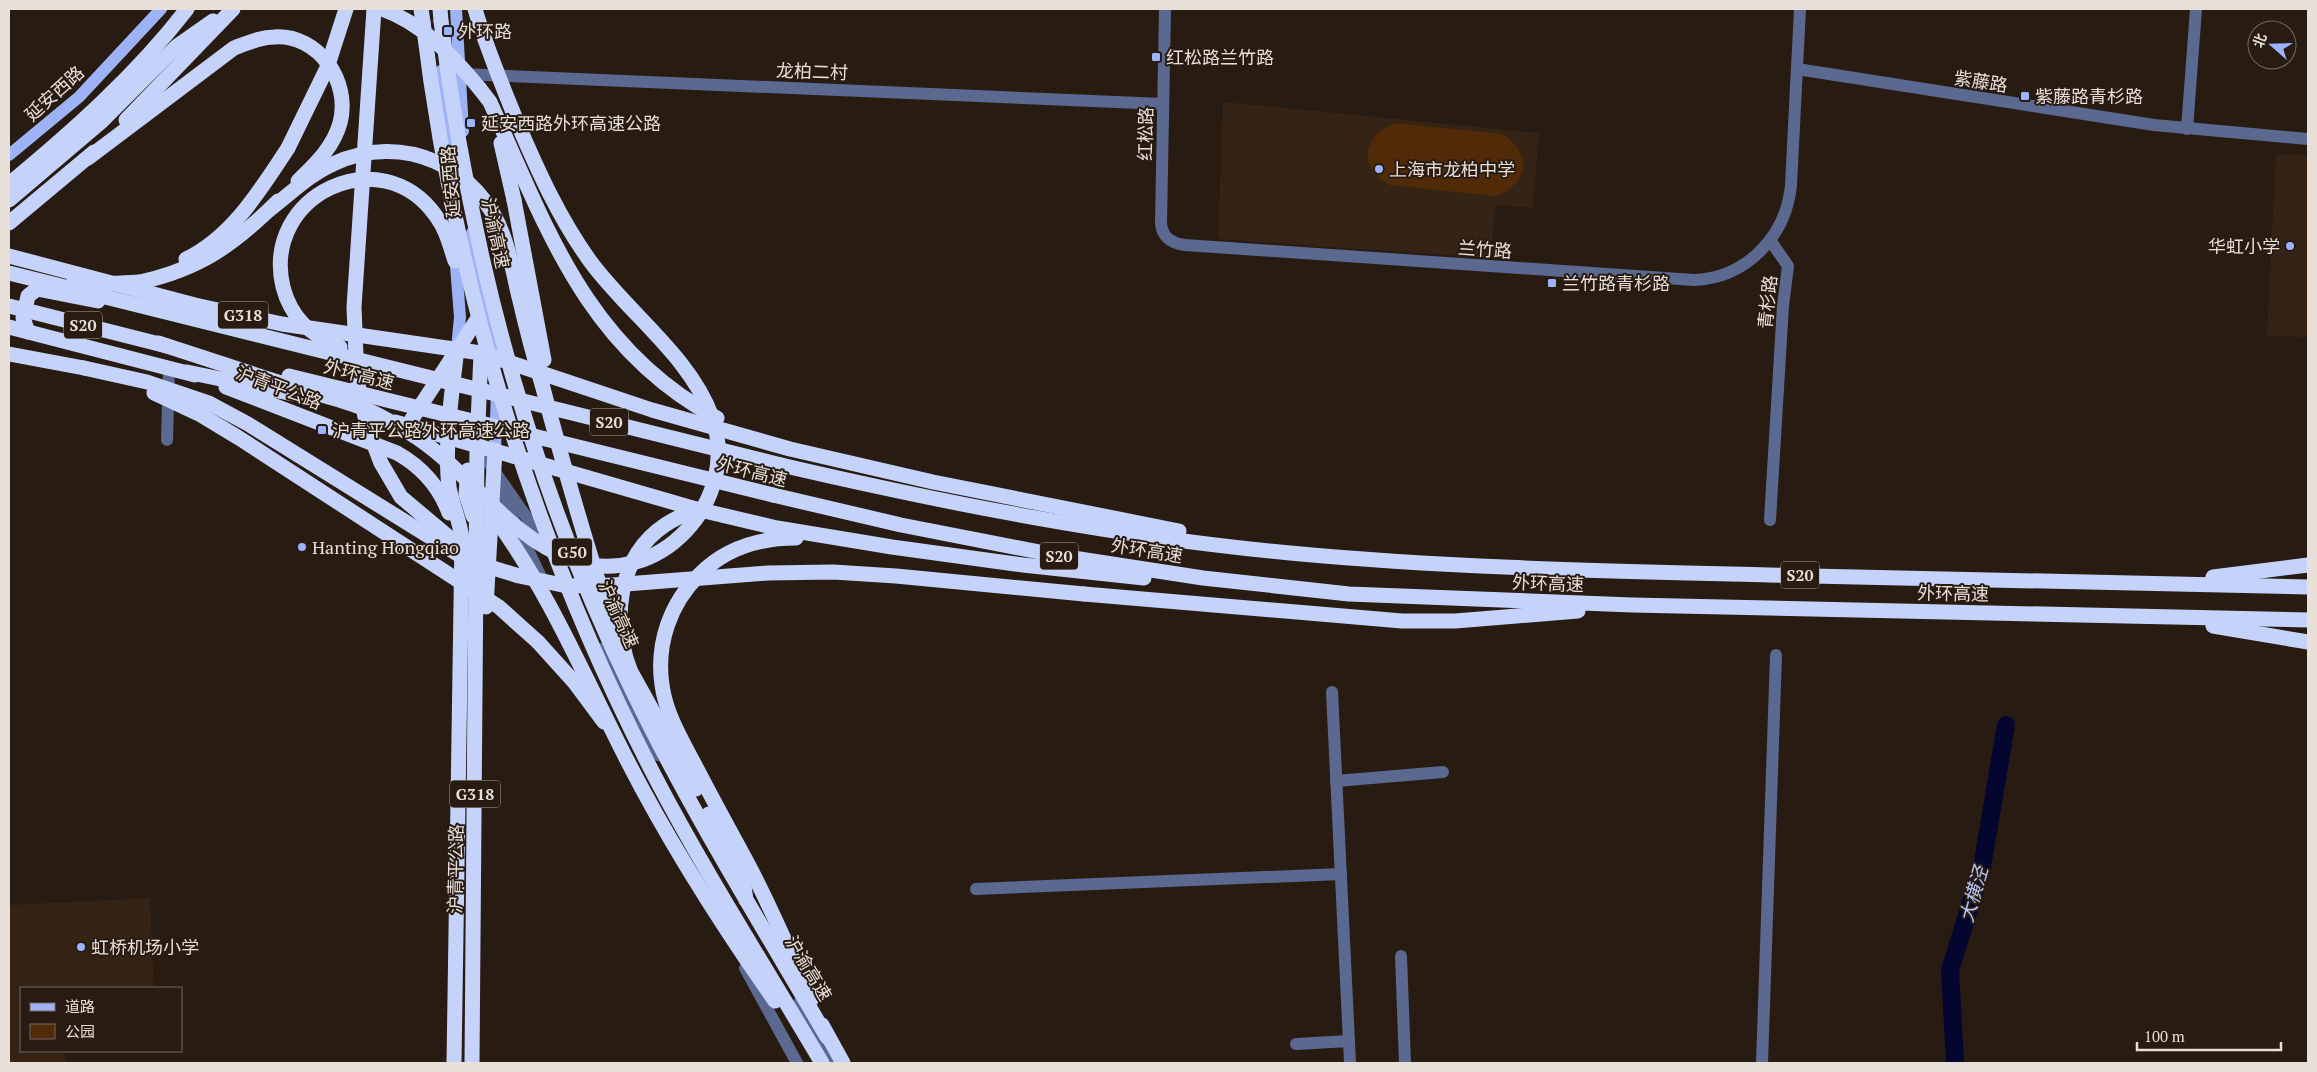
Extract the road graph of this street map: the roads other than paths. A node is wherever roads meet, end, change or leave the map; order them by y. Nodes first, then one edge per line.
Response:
1 (161, 9) edge
2 (187, 9) edge
3 (233, 9) edge
4 (240, 9) edge
5 (346, 9) edge
6 (374, 9) edge
7 (382, 9) edge
8 (456, 9) edge
9 (475, 9) edge
10 (1165, 9) edge
11 (1800, 9) edge
12 (2196, 9) edge
13 (439, 13) edge
14 (422, 16) edge
15 (1797, 70) junction
16 (460, 74) junction
17 (480, 88) junction
18 (79, 96) junction
19 (1163, 104) junction
20 (2187, 129) junction
21 (2308, 140) edge
22 (9, 150) edge
23 (9, 155) edge
24 (88, 158) junction
25 (9, 184) edge
26 (9, 200) edge
27 (269, 210) junction
28 (9, 223) edge
29 (1770, 240) junction
30 (1185, 245) joint
31 (9, 256) edge
32 (474, 259) junction
33 (9, 272) edge
34 (140, 282) junction
35 (195, 305) junction
36 (9, 306) edge
37 (478, 318) junction
38 (9, 326) edge
39 (28, 332) junction
40 (9, 336) edge
41 (158, 343) junction
42 (457, 349) junction
43 (481, 353) junction
44 (9, 354) edge
45 (497, 358) junction
46 (169, 367) junction
47 (84, 368) junction
48 (187, 372) junction
49 (437, 379) junction
50 (507, 424) junction
51 (408, 426) junction
52 (449, 437) junction
53 (167, 440) dead end
54 (478, 446) junction
55 (790, 449) junction
56 (495, 450) junction
57 (493, 473) junction
58 (470, 484) junction
59 (570, 492) junction
60 (696, 509) junction
61 (1770, 520) dead end
62 (892, 547) junction
63 (1291, 553) junction
64 (2308, 565) edge
65 (462, 570) junction
66 (519, 576) junction
67 (1990, 580) junction
68 (2308, 587) edge
69 (1349, 594) junction
70 (1632, 605) junction
71 (1989, 613) junction
72 (2308, 620) edge
73 (476, 634) junction
74 (2308, 642) edge
75 (1776, 655) dead end
76 (1332, 692) dead end
77 (634, 694) junction
78 (627, 760) junction
79 (1444, 772) dead end
80 (1336, 781) junction
81 (1341, 874) junction
82 (976, 889) dead end
83 (748, 914) junction
84 (1401, 956) dead end
85 (827, 1036) junction
86 (1349, 1041) junction
87 (1296, 1044) dead end
88 (454, 1063) edge
89 (472, 1063) edge
90 (797, 1063) edge
91 (821, 1063) edge
92 (834, 1063) edge
93 (843, 1063) edge
94 (1350, 1063) edge
95 (1405, 1063) edge
96 (1762, 1063) edge

1 - 18 main road, 延安西路
2 - 25 highway
3 - 24 highway
4 - 26 highway
5 - 34 highway, bridge
6 - 66 highway, bridge
7 - 17 highway, bridge
8 - 16 main road, 延安西路
9 - 58 highway, bridge
10 - 19 street, 红松路
11 - 15 street
12 - 20 street
13 - 42 main road, 延安西路
13 - 77 highway, 沪渝高速 / G50, bridge
14 - 50 highway, 沪渝高速 / G50, bridge
15 - 20 street, 紫藤路
15 - 29 street
16 - 19 street, 龙柏二村
16 - 32 main road, 延安西路
17 - 55 highway
17 - 59 highway, bridge
18 - 22 main road
18 - 23 main road, 延安西路
19 - 30 street, 红松路
20 - 21 street, 紫藤路
24 - 27 highway, bridge
24 - 28 highway
27 - 34 highway
27 - 59 highway, bridge
29 - 30 street, 兰竹路
29 - 61 street, 青杉路
31 - 35 highway, G318
32 - 37 main road, 延安西路
32 - 45 main road
33 - 34 highway, bridge
33 - 49 highway, 外环高速 / S20, bridge
35 - 39 highway
35 - 42 highway, G318
36 - 41 highway, 外环高速 / S20, bridge
37 - 42 highway
37 - 43 main road, 延安西路
38 - 39 highway, 沪青平公路
39 - 40 main road
39 - 46 highway, 沪青平公路
41 - 58 highway, bridge
41 - 69 highway, 外环高速 / S20, bridge
42 - 43 highway, G318
42 - 51 highway
42 - 52 highway, 沪青平公路 / G318
43 - 45 highway
43 - 54 highway, 沪青平公路 / G318
44 - 47 highway
45 - 55 highway
45 - 56 main road
46 - 48 highway, 沪青平公路
46 - 53 street
47 - 66 highway, bridge
47 - 78 highway, bridge
48 - 51 highway
48 - 65 highway, 沪青平公路 / G318
49 - 50 highway, bridge
49 - 63 highway, 外环高速 / S20, bridge
50 - 91 highway, 沪渝高速 / G50, bridge
51 - 52 highway
52 - 54 highway
52 - 65 highway, 沪青平公路 / G318
54 - 56 highway
54 - 57 street
54 - 73 highway, 沪青平公路 / G318
55 - 63 highway
56 - 57 highway
56 - 60 highway
57 - 73 highway
57 - 83 street
57 - 90 street
58 - 78 highway, bridge
59 - 77 highway, bridge
60 - 62 highway
60 - 83 highway
62 - 69 highway
62 - 85 highway, bridge
63 - 67 highway, 外环高速 / S20
64 - 67 highway
65 - 88 highway, 沪青平公路 / G318
66 - 70 highway, bridge
67 - 68 highway, 外环高速 / S20
69 - 70 highway, 外环高速 / S20
70 - 71 highway, 外环高速 / S20
71 - 72 highway, 外环高速 / S20
71 - 74 highway
73 - 89 highway, 沪青平公路 / G318
75 - 96 street
76 - 80 street
77 - 85 highway, 沪渝高速 / G50, bridge
78 - 91 highway, bridge
79 - 80 street
80 - 81 street
81 - 82 street
81 - 86 street
83 - 92 street
84 - 95 street
85 - 93 highway, 沪渝高速 / G50
86 - 87 street
86 - 94 street

